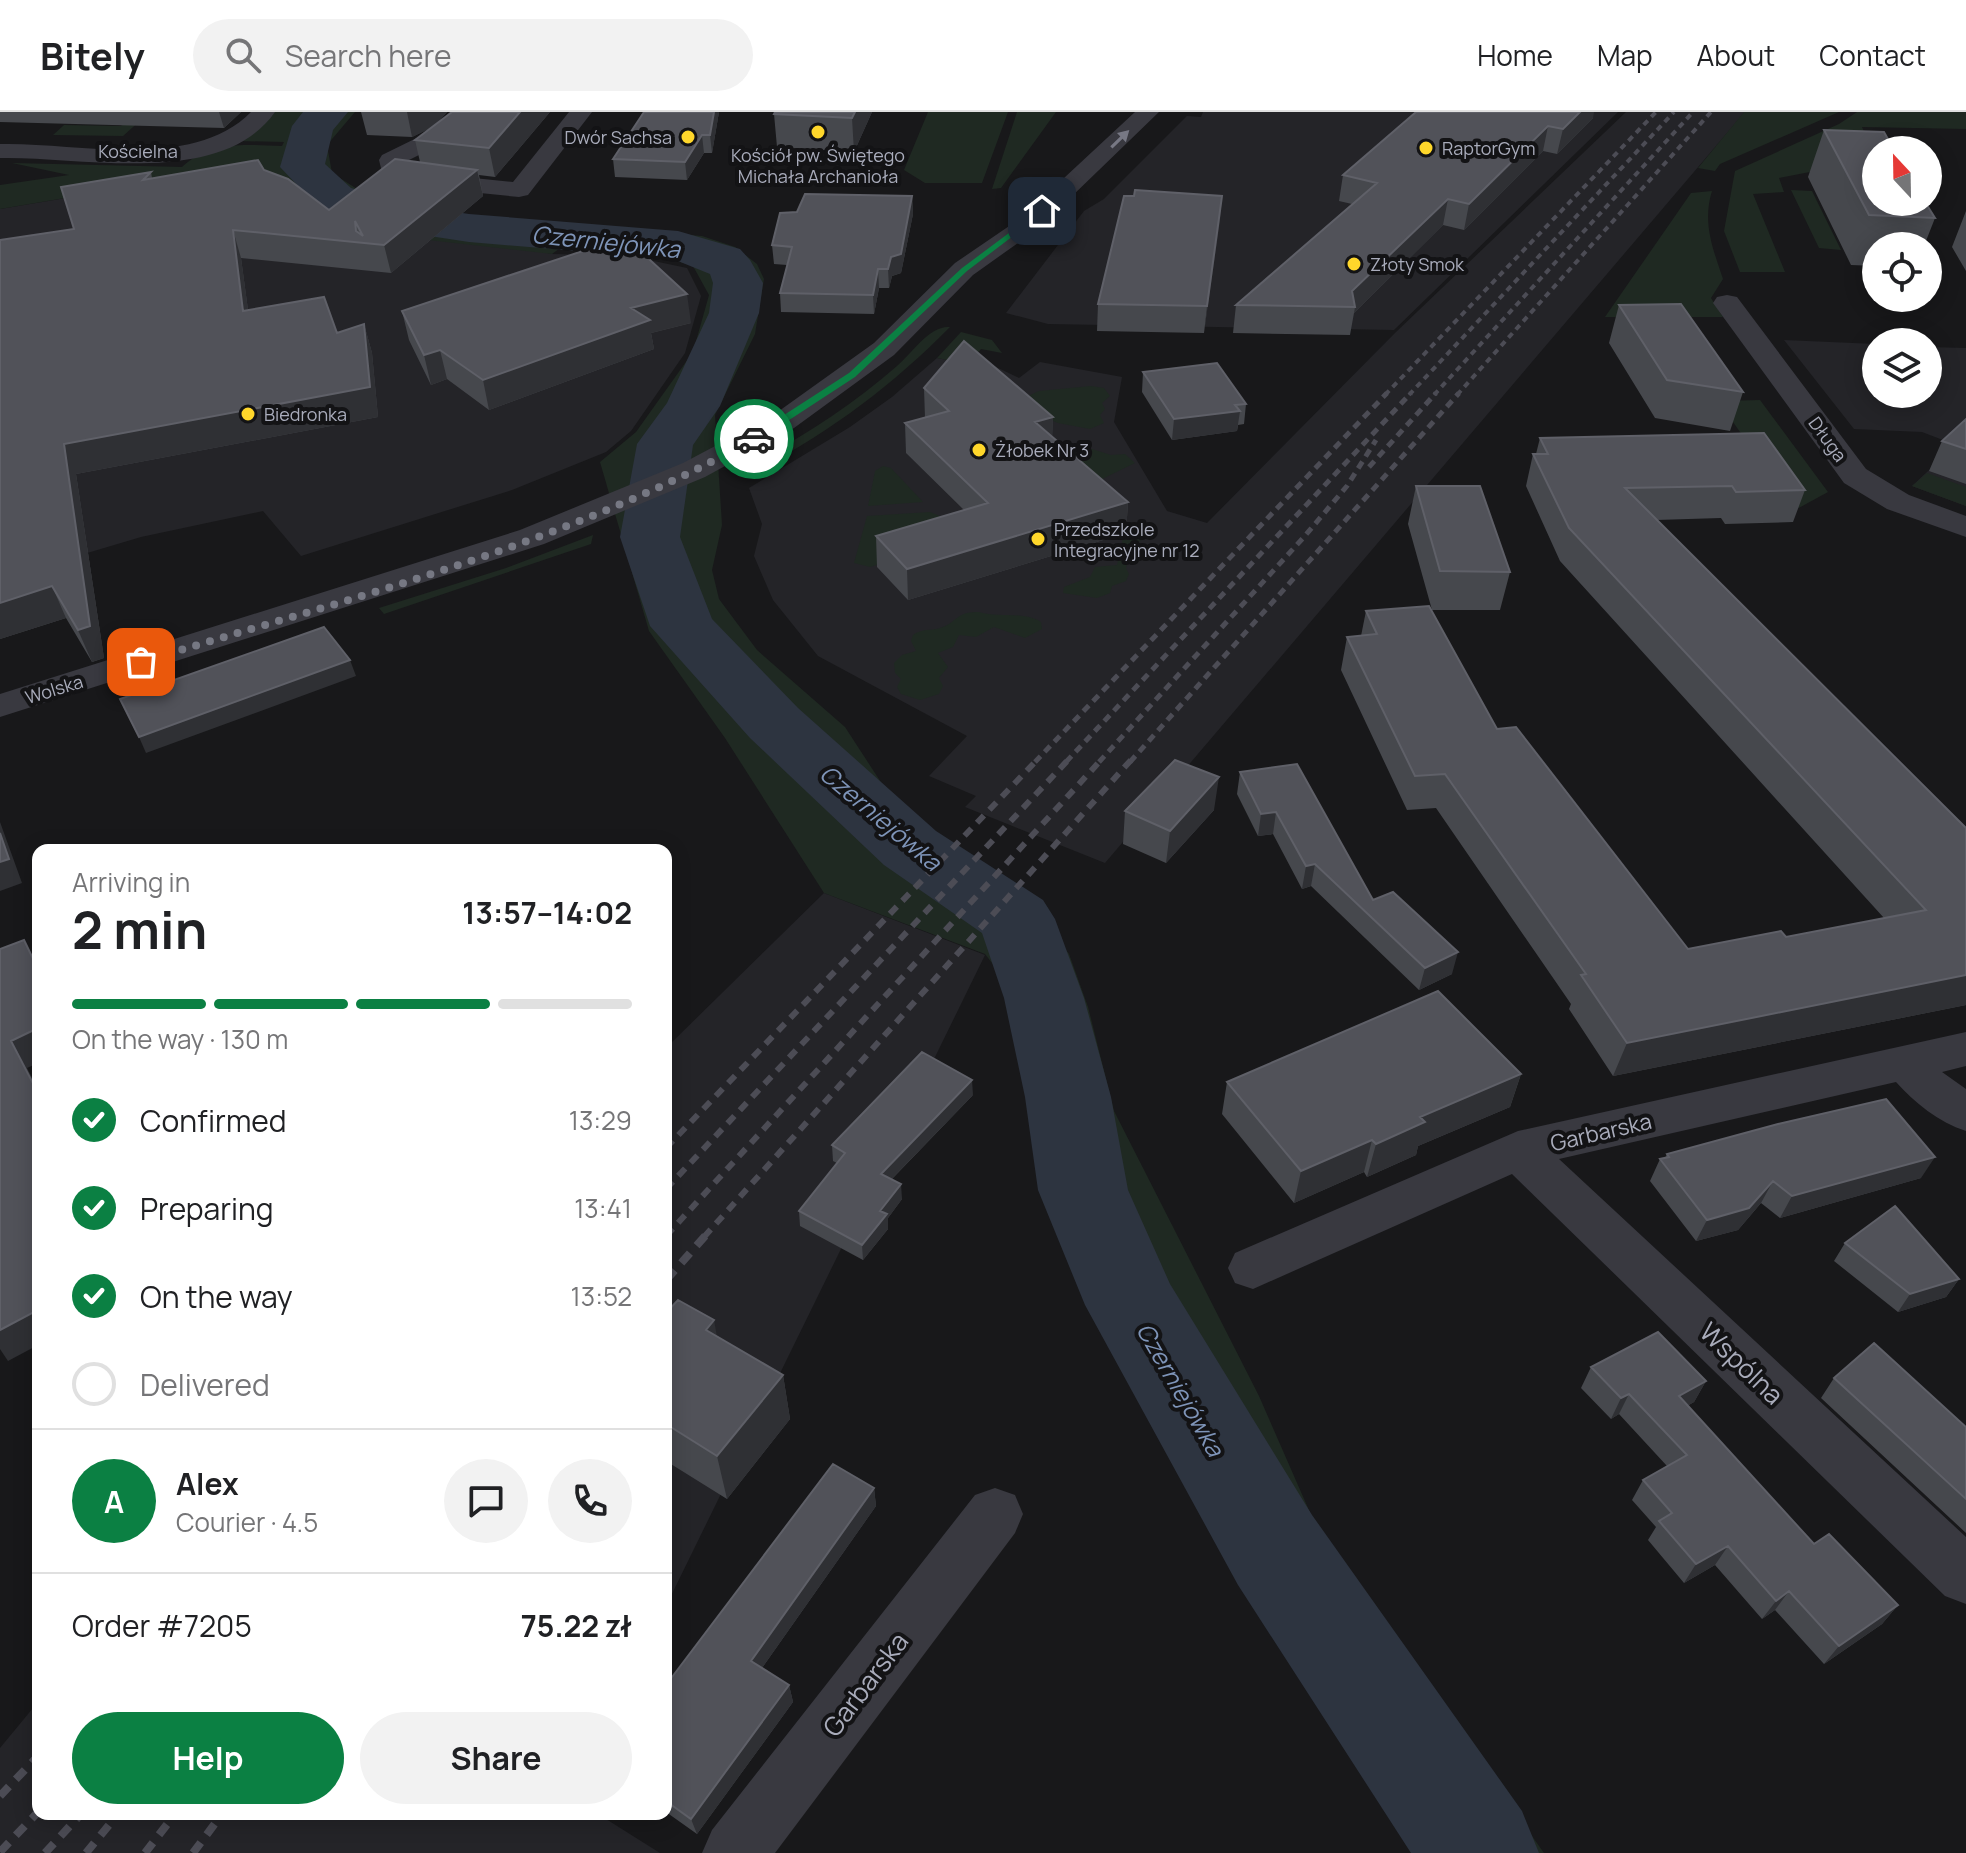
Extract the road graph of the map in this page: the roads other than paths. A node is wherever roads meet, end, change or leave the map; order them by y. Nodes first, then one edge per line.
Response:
1 (264, 112) edge
2 (462, 112) edge
3 (581, 112) edge
4 (1148, 112) edge
5 (0, 151) edge
6 (1055, 200) junction
7 (964, 269) junction
8 (1727, 303) dead end
9 (1966, 527) edge
10 (0, 706) edge
11 (1966, 1049) edge
12 (1906, 1063) junction
13 (1966, 1113) edge
14 (1518, 1150) junction
15 (1253, 1268) dead end
16 (995, 1514) dead end
17 (1966, 1576) edge
18 (735, 1853) edge

1 - 5 street, Kościelna
2 - 3 street
6 -> 4 street, Wolska
6 - 7 street, Wolska
6 - 7 street, Wolska
7 - 10 street, Wolska
8 - 9 street, Długa
11 - 12 street, Garbarska
12 - 13 street
12 - 14 street, Garbarska
14 - 15 street, Garbarska
14 - 17 street, Wspólna
16 - 18 street, Garbarska

